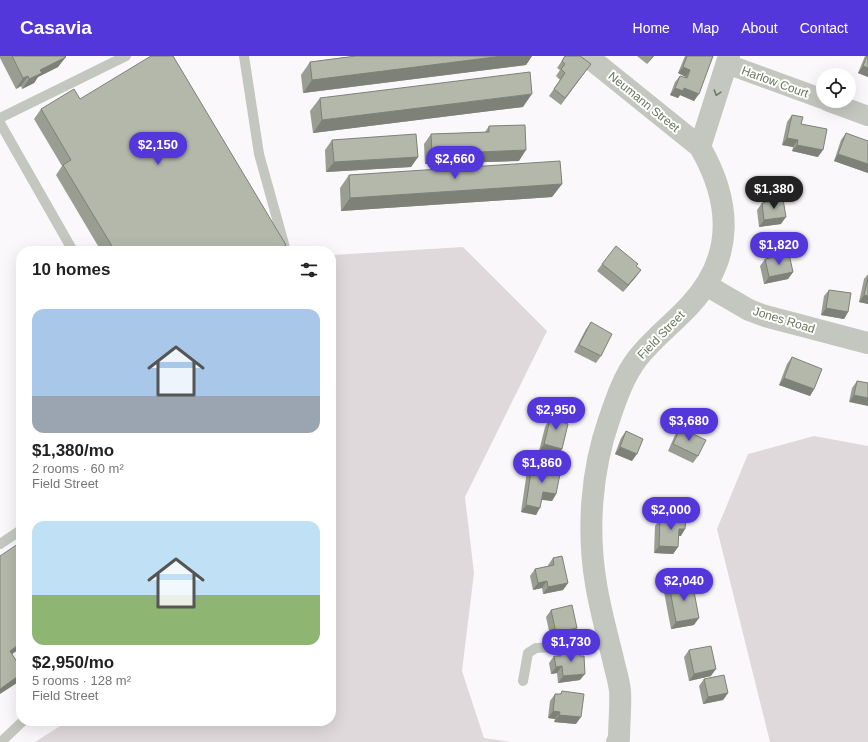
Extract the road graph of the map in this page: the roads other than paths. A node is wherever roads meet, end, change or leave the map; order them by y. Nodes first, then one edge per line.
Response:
1 (126, 56) edge
2 (244, 56) edge
3 (587, 56) edge
4 (728, 60) edge
5 (816, 96) edge
6 (846, 108) edge
7 (868, 116) edge
8 (0, 118) edge
9 (0, 123) edge
10 (700, 147) junction
11 (70, 246) edge
12 (285, 246) edge
13 (706, 286) junction
14 (868, 343) edge
15 (16, 533) edge
16 (0, 544) edge
17 (609, 644) junction
18 (523, 681) dead end
19 (18, 726) edge
20 (1, 742) edge
21 (617, 742) edge

1 - 8 lane
2 - 12 lane
3 - 10 street, Neumann Street
4 - 5 street, Harlow Court
4 -> 10 street
6 - 7 street
9 - 11 lane
10 - 13 street, Field Street
13 - 14 street, Jones Road
13 - 17 street, Field Street
15 - 16 lane
17 - 18 lane
17 - 21 street, Field Street
19 - 20 lane

